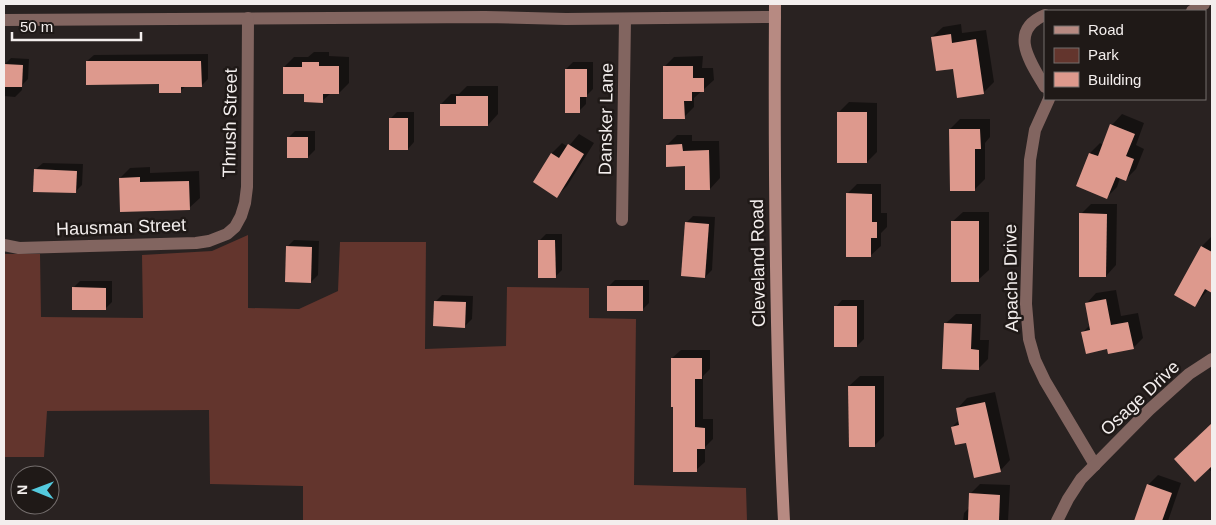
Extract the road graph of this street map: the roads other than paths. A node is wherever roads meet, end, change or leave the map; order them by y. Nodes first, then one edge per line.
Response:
1 (775, 4) edge
2 (1044, 16) edge
3 (775, 17) junction
4 (248, 18) junction
5 (625, 19) junction
6 (4, 20) edge
7 (1044, 85) edge
8 (1048, 100) edge
9 (622, 220) dead end
10 (235, 227) joint
11 (4, 245) edge
12 (1212, 359) edge
13 (1095, 465) junction
14 (784, 521) edge
15 (1058, 521) edge

1 - 3 main road, Cleveland Road
2 - 7 street
3 - 5 street
3 - 14 main road, Cleveland Road
4 - 5 street
4 - 6 street
4 - 10 street, Thrush Street
5 - 9 street, Dansker Lane
8 - 13 street, Apache Drive
10 - 11 street, Hausman Street
12 - 13 street, Osage Drive
13 - 15 street

